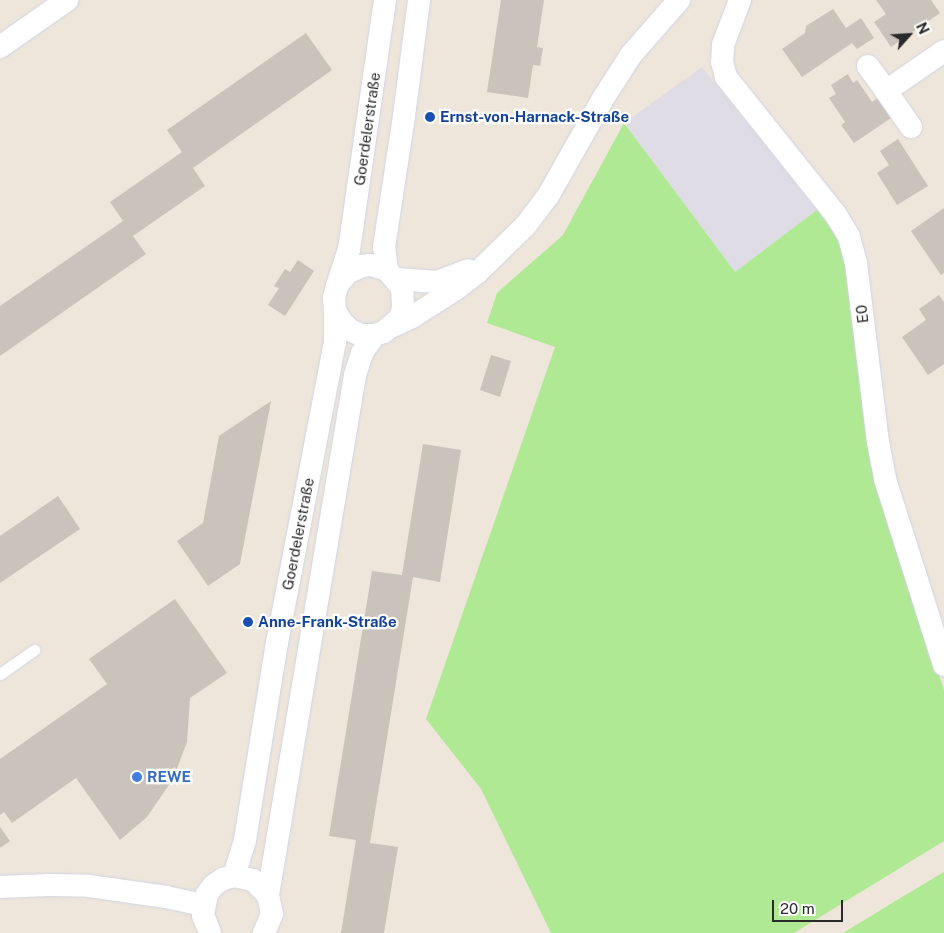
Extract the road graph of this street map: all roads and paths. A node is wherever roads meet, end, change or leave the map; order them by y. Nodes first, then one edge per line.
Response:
1 (67, 0) edge
2 (385, 0) edge
3 (419, 0) edge
4 (679, 0) edge
5 (740, 0) edge
6 (0, 47) edge
7 (944, 51) edge
8 (868, 66) dead end
9 (886, 91) junction
10 (911, 127) dead end
11 (499, 252) junction
12 (392, 274) junction
13 (337, 286) junction
14 (335, 310) junction
15 (384, 330) junction
16 (34, 650) dead end
17 (944, 665) edge
18 (0, 674) edge
19 (234, 876) junction
20 (0, 887) edge
21 (268, 894) junction
22 (203, 905) junction
23 (210, 933) edge
24 (265, 933) edge

1 - 6 street
2 - 13 street, Goerdelerstraße
3 - 12 street, Goerdelerstraße
4 - 11 street
5 - 17 street, E0
7 - 9 street
8 - 9 street
9 - 10 street
11 - 12 street
11 - 15 street
12 - 13 street
12 - 15 street, Goerdelerstraße
13 - 14 street, Goerdelerstraße
14 - 15 street
14 - 19 street, Goerdelerstraße
15 - 21 street, Goerdelerstraße
16 - 18 lane
19 - 21 street
19 - 22 street
20 - 22 street
21 - 24 street, Goerdelerstraße
22 - 23 street

